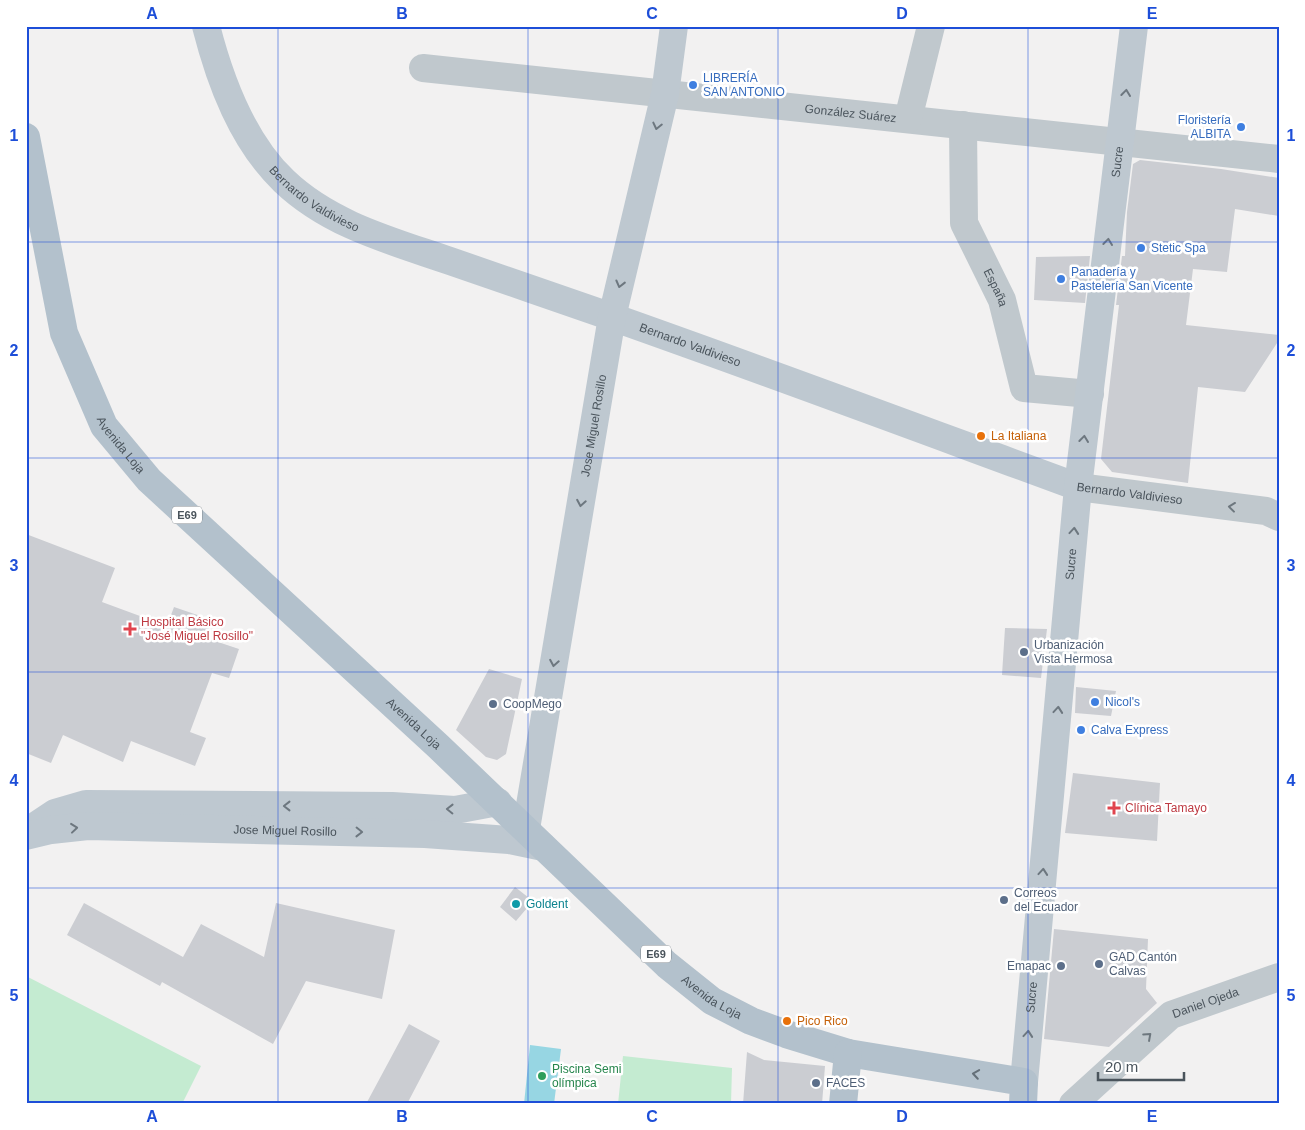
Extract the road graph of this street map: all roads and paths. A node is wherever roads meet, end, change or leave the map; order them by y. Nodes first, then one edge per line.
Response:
1 (206, 26) edge
2 (674, 26) edge
3 (931, 26) edge
4 (1134, 26) edge
5 (423, 68) dead end
6 (665, 94) junction
7 (908, 119) junction
8 (963, 125) junction
9 (26, 137) edge
10 (1120, 141) junction
11 (1279, 159) edge
12 (612, 317) junction
13 (1090, 394) junction
14 (1078, 487) junction
15 (1279, 517) edge
16 (498, 802) junction
17 (26, 832) edge
18 (26, 836) edge
19 (534, 838) junction
20 (1279, 977) edge
21 (848, 1053) junction
22 (1024, 1093) edge
23 (843, 1104) edge
24 (1073, 1104) edge

1 - 12 street, Bernardo Valdivieso
2 - 6 street, Jose Miguel Rosillo
3 - 7 street
10 -> 4 street, Sucre
5 - 6 street, González Suárez
6 - 7 street, González Suárez
6 -> 12 street, Jose Miguel Rosillo
7 - 8 street, González Suárez
8 - 10 street, González Suárez
8 - 13 street, España
9 - 16 main road, Avenida Loja / E69
10 - 11 street, González Suárez
13 -> 10 street, Sucre
12 - 14 street, Bernardo Valdivieso
12 -> 19 street, Jose Miguel Rosillo
14 -> 13 street, Sucre
15 -> 14 street, Bernardo Valdivieso
22 -> 14 street, Sucre
16 -> 17 street
16 - 19 main road, Avenida Loja / E69
18 -> 19 street, Jose Miguel Rosillo
19 - 21 main road, Avenida Loja / E69
24 -> 20 street, Daniel Ojeda
22 -> 21 main road, Avenida Loja / E69
21 - 23 main road

